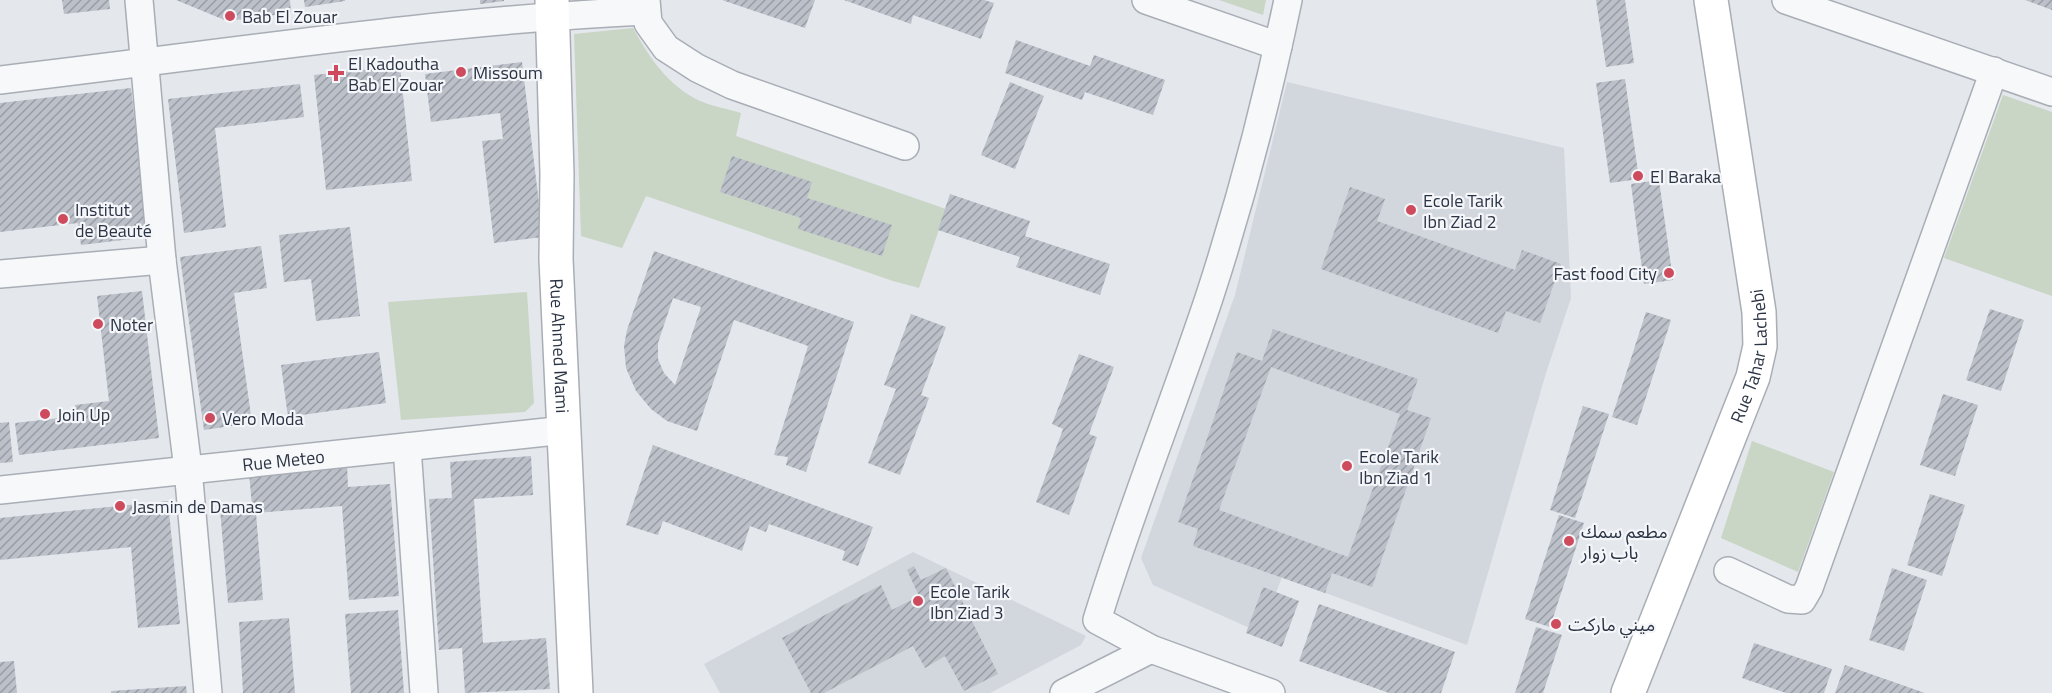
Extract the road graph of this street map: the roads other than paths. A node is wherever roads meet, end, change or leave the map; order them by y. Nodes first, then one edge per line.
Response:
1 (139, 0) edge
2 (1146, 0) edge
3 (1288, 0) edge
4 (1711, 0) edge
5 (1786, 0) edge
6 (646, 5) edge
7 (553, 8) edge
8 (1278, 46) junction
9 (146, 63) junction
10 (1994, 71) junction
11 (0, 80) edge
12 (2052, 92) edge
13 (905, 146) dead end
14 (162, 260) junction
15 (0, 274) edge
16 (566, 430) junction
17 (407, 447) junction
18 (188, 470) junction
19 (0, 490) edge
20 (1728, 571) dead end
21 (1151, 649) junction
22 (208, 693) edge
23 (424, 693) edge
24 (576, 693) edge
25 (1064, 693) edge
26 (1271, 693) edge
27 (1628, 693) edge

1 - 9 street
2 - 8 street
3 - 8 street
4 - 27 street, Rue Tahar Lachebi
5 - 10 street
6 - 7 street
6 - 13 street
7 - 9 street
7 - 16 street, Rue Ahmed Mami
8 - 21 street
9 - 11 street
9 - 14 street
10 - 12 street
10 - 20 street
14 - 15 street
14 - 18 street
16 - 17 street, Rue Meteo
16 - 24 street, Rue Ahmed Mami
17 - 18 street, Rue Meteo
17 - 23 street
18 - 19 street, Rue Meteo
18 - 22 street
21 - 25 street
21 - 26 street

